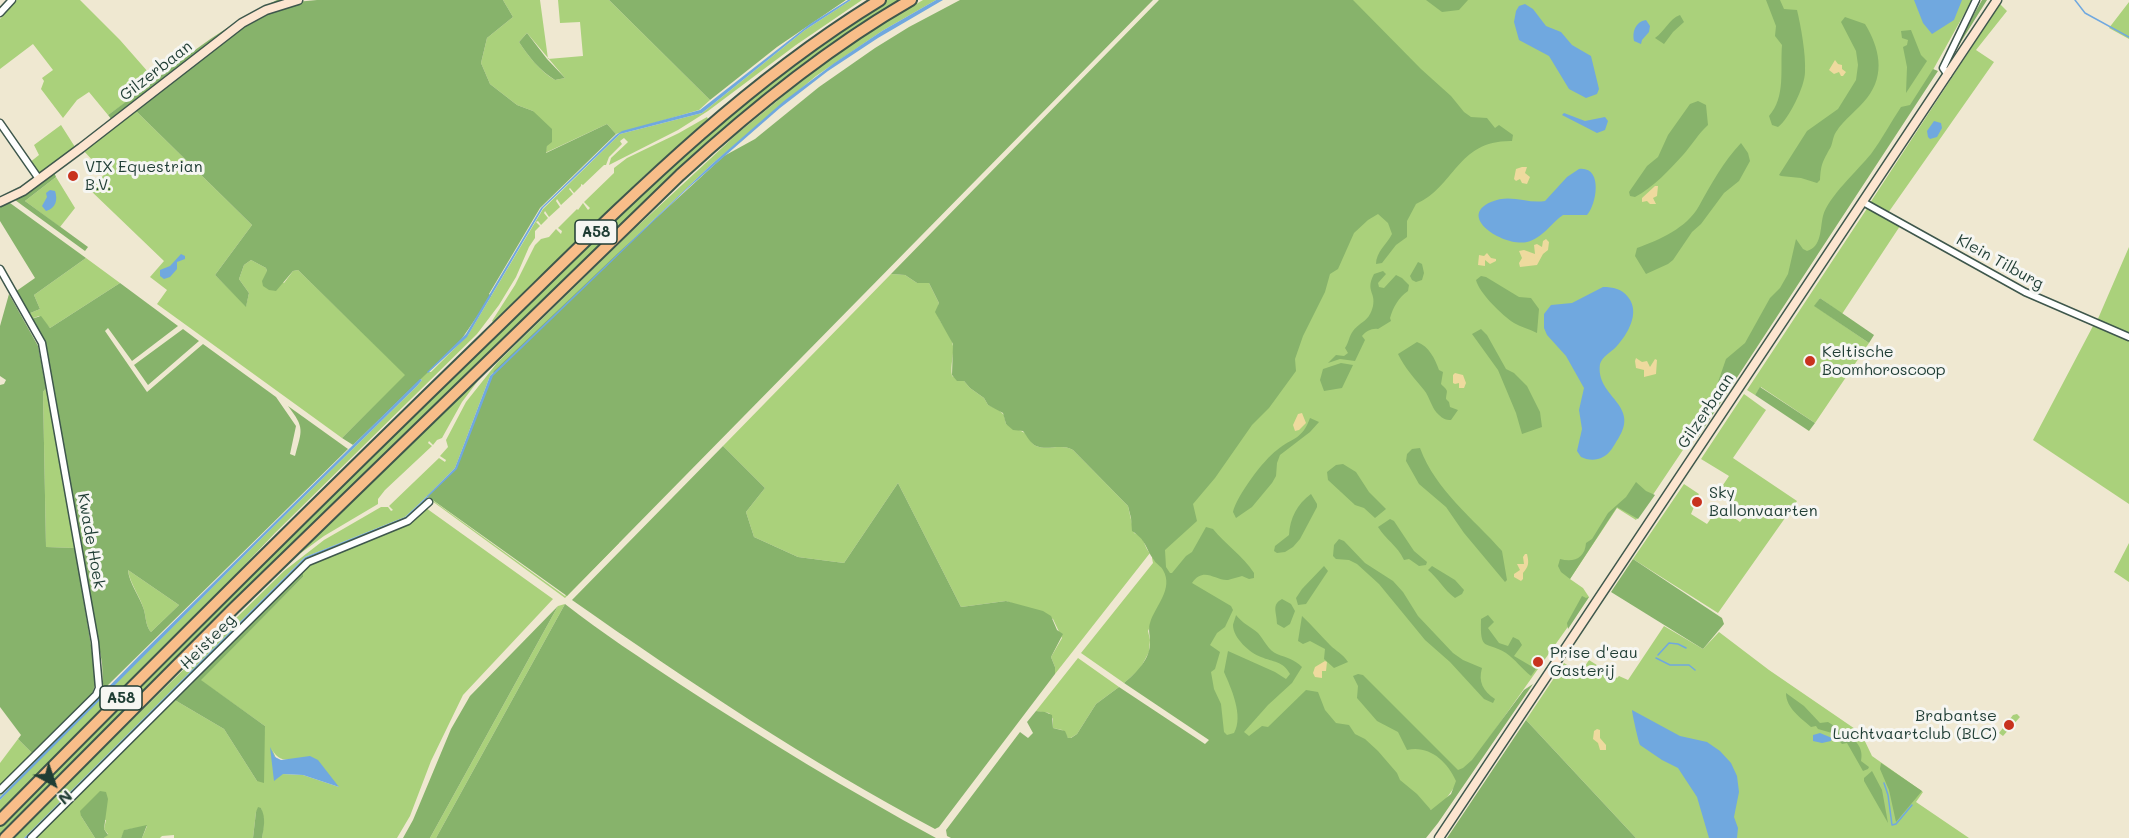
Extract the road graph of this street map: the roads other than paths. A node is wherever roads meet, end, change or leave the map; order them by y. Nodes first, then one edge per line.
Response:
1 (12, 0) edge
2 (298, 0) edge
3 (880, 0) edge
4 (911, 0) edge
5 (1976, 0) edge
6 (1996, 0) edge
7 (0, 13) edge
8 (1948, 75) junction
9 (0, 123) edge
10 (39, 179) junction
11 (0, 202) edge
12 (1863, 202) junction
13 (0, 269) edge
14 (2129, 337) edge
15 (429, 502) dead end
16 (0, 790) edge
17 (0, 820) edge
18 (5, 838) edge
19 (31, 838) edge
20 (1439, 838) edge

1 - 7 street
2 - 10 street, Gilzerbaan
3 - 17 highway, A58
4 - 18 highway, A58
5 - 8 street
6 - 8 street, Gilzerbaan
8 - 12 street, Gilzerbaan
9 - 10 street
10 - 11 street, Gilzerbaan
12 - 14 street, Klein Tilburg
12 - 20 street, Gilzerbaan
13 - 16 street, Kwade Hoek
15 - 19 street, Heisteeg

